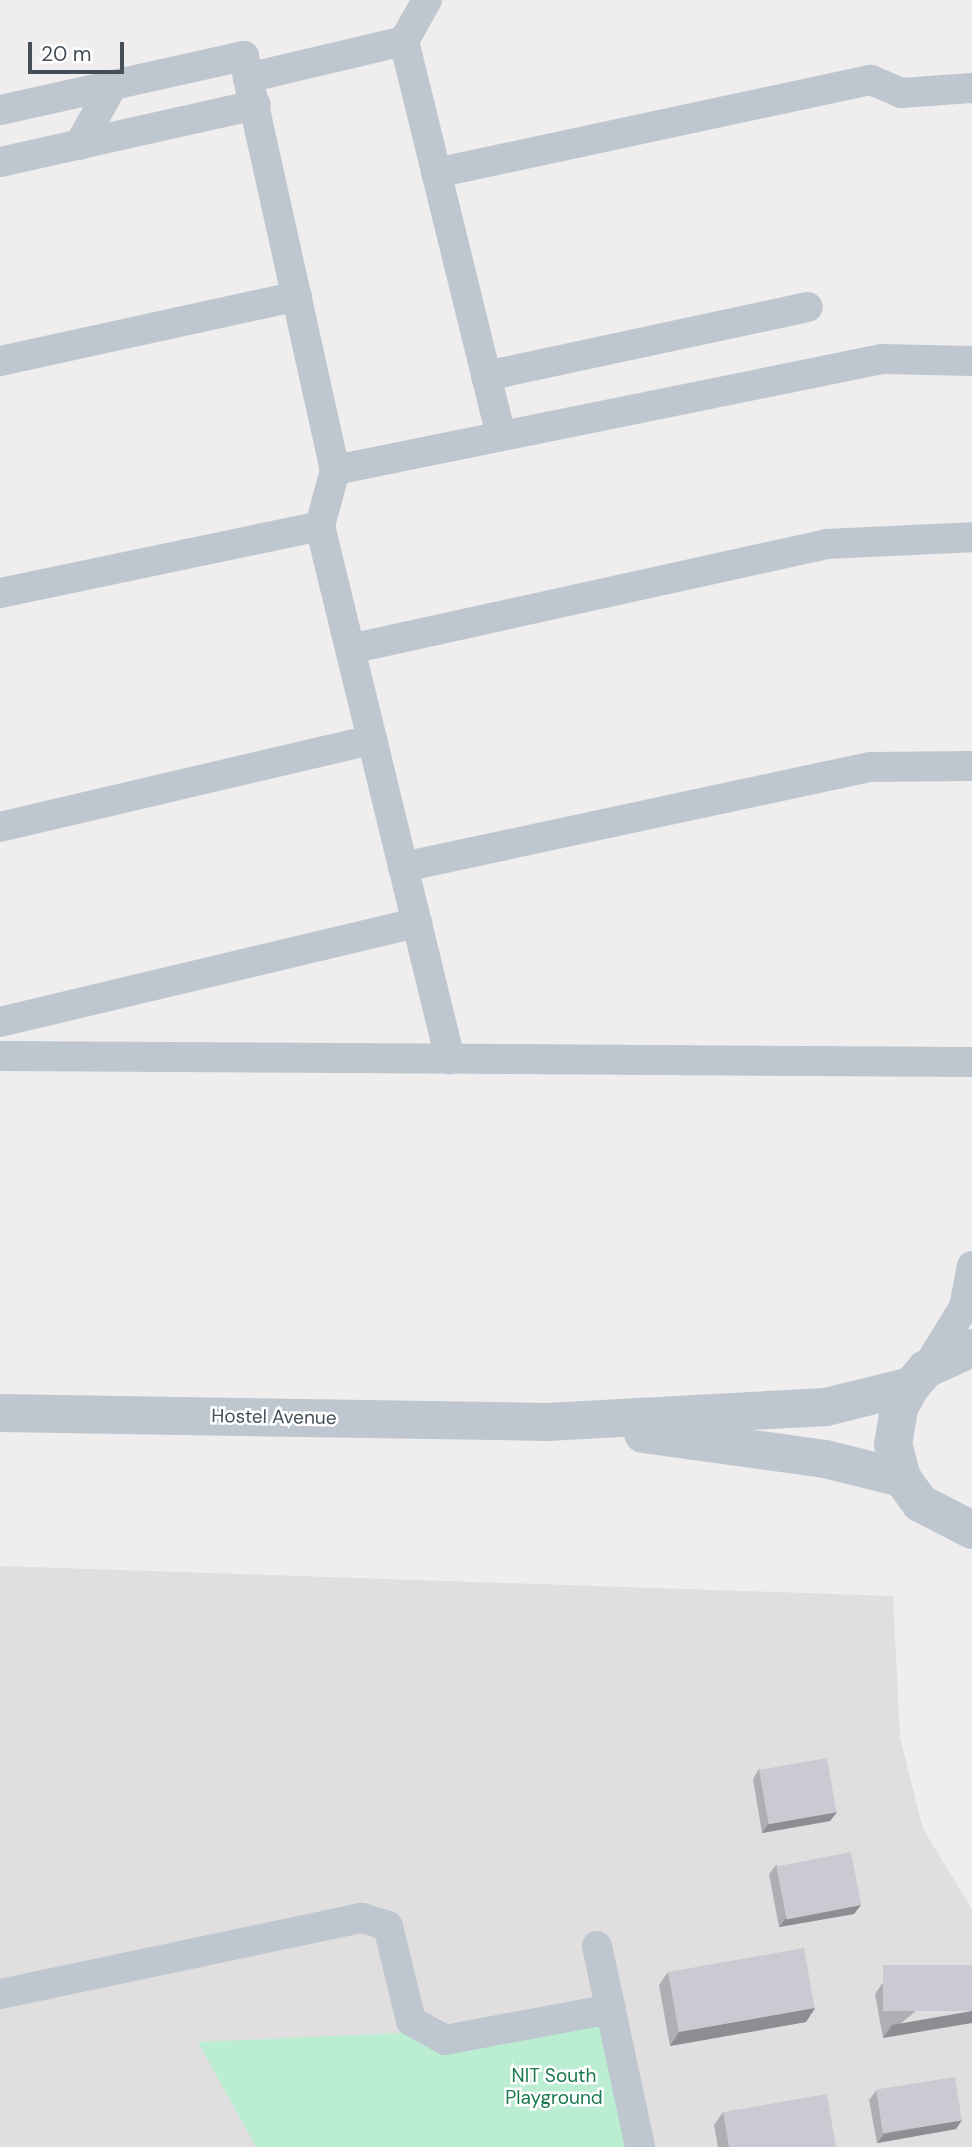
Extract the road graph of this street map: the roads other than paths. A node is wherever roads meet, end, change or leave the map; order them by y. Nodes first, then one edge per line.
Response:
1 (427, 0) edge
2 (404, 41) junction
3 (113, 85) junction
4 (972, 88) edge
5 (252, 92) junction
6 (0, 110) edge
7 (79, 145) junction
8 (0, 162) edge
9 (436, 173) junction
10 (297, 296) junction
11 (808, 307) dead end
12 (0, 361) edge
13 (972, 361) edge
14 (486, 376) junction
15 (501, 436) junction
16 (335, 470) junction
17 (320, 526) junction
18 (972, 537) edge
19 (0, 593) edge
20 (350, 649) junction
21 (372, 740) junction
22 (972, 765) edge
23 (0, 827) edge
24 (403, 867) junction
25 (417, 923) junction
26 (55, 1009) junction
27 (0, 1022) edge
28 (0, 1056) edge
29 (34, 1056) junction
30 (450, 1059) junction
31 (972, 1062) edge
32 (972, 1266) edge
33 (972, 1349) edge
34 (918, 1377) junction
35 (0, 1413) edge
36 (547, 1422) junction
37 (902, 1478) junction
38 (972, 1530) edge
39 (597, 1946) dead end
40 (0, 1994) edge
41 (611, 2009) junction
42 (640, 2147) edge

1 - 2 street
2 - 5 street
2 - 9 street
3 - 5 street
3 - 6 street
3 - 7 street
4 - 9 street
5 - 7 street
5 - 10 street
7 - 8 street
9 - 14 street
10 - 12 street
10 - 16 street
11 - 14 street
13 - 15 street
14 - 15 street
15 - 16 street
16 - 17 street
17 - 19 street
17 - 20 street
18 - 20 street
20 - 21 street
21 - 23 street
21 - 24 street
22 - 24 street
24 - 25 street
25 - 26 street
25 - 30 street
26 - 27 street
26 - 29 street
28 - 29 street
29 - 30 street
30 - 31 street
32 - 34 street
33 - 34 street, Hostel Avenue
34 - 36 street, Hostel Avenue
34 - 37 street
35 - 36 street, Hostel Avenue
36 - 37 street, Hostel Avenue
37 - 38 street
39 - 41 street
40 - 41 street
41 - 42 street

